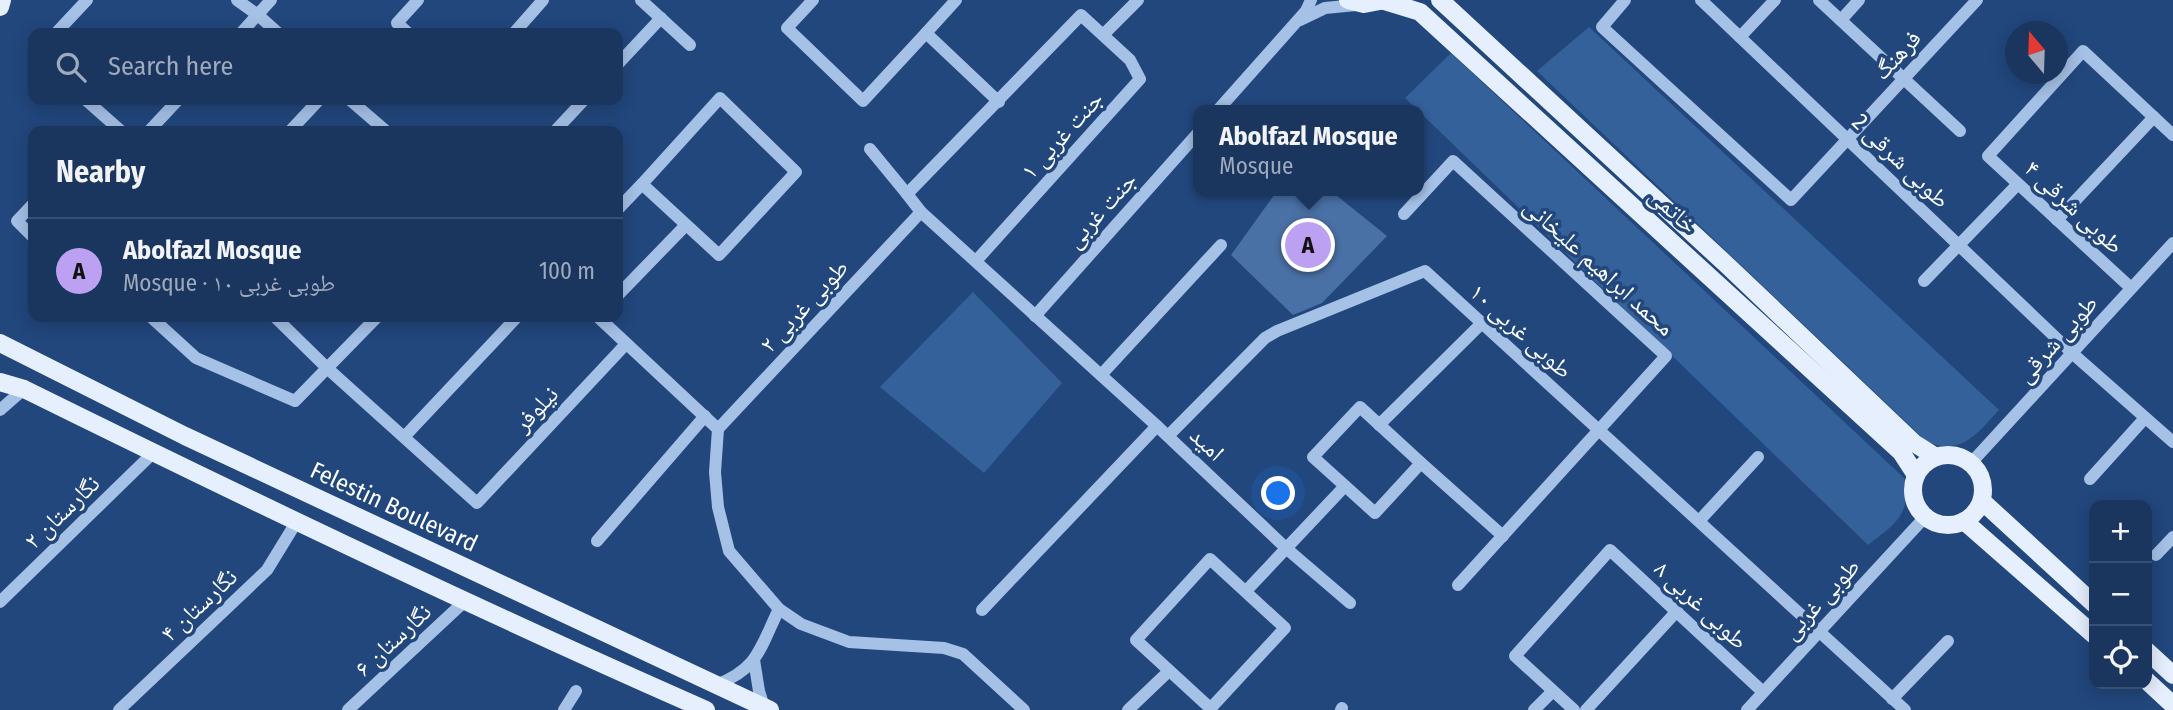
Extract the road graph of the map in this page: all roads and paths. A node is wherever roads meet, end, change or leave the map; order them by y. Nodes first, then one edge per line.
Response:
1 (2, 0) edge
2 (87, 0) edge
3 (237, 0) edge
4 (271, 0) edge
5 (418, 0) edge
6 (543, 0) edge
7 (641, 0) edge
8 (813, 0) edge
9 (956, 0) edge
10 (1138, 0) edge
11 (1311, 0) edge
12 (1385, 0) edge
13 (1440, 0) edge
14 (1625, 0) edge
15 (1701, 0) edge
16 (1775, 0) edge
17 (1819, 0) edge
18 (1859, 0) edge
19 (1977, 0) edge
20 (1356, 2) edge
21 (0, 7) edge
22 (258, 15) junction
23 (661, 18) junction
24 (1841, 20) junction
25 (1297, 21) junction
26 (61, 28) edge
27 (246, 28) edge
28 (272, 28) edge
29 (402, 28) edge
30 (518, 28) edge
31 (926, 33) junction
32 (1104, 34) junction
33 (1740, 37) junction
34 (690, 45) dead end
35 (623, 59) edge
36 (1903, 79) junction
37 (999, 102) junction
38 (92, 105) edge
39 (173, 105) edge
40 (314, 105) edge
41 (356, 105) edge
42 (368, 105) edge
43 (579, 105) edge
44 (1222, 105) edge
45 (363, 110) junction
46 (2154, 117) junction
47 (115, 126) edge
48 (154, 126) edge
49 (295, 126) edge
50 (381, 126) edge
51 (560, 126) edge
52 (1960, 131) dead end
53 (2173, 135) edge
54 (1847, 138) junction
55 (1193, 139) edge
56 (870, 149) dead end
57 (642, 184) junction
58 (2018, 184) junction
59 (1424, 192) edge
60 (907, 194) junction
61 (1421, 196) edge
62 (623, 204) edge
63 (28, 209) edge
64 (920, 212) junction
65 (1404, 214) dead end
66 (2057, 220) junction
67 (686, 225) junction
68 (28, 232) edge
69 (2173, 243) edge
70 (1221, 244) dead end
71 (1960, 246) junction
72 (976, 261) junction
73 (1924, 281) dead end
74 (2132, 288) junction
75 (623, 290) edge
76 (1035, 316) junction
77 (156, 322) edge
78 (280, 322) edge
79 (372, 322) edge
80 (512, 322) edge
81 (603, 322) edge
82 (1482, 323) junction
83 (0, 342) edge
84 (626, 344) junction
85 (2072, 353) junction
86 (327, 368) junction
87 (1101, 375) junction
88 (0, 382) edge
89 (23, 389) junction
90 (0, 410) edge
91 (705, 416) junction
92 (2145, 418) junction
93 (1379, 425) junction
94 (1157, 426) junction
95 (718, 429) junction
96 (1600, 431) junction
97 (405, 436) junction
98 (1168, 436) junction
99 (2173, 442) edge
100 (153, 453) junction
101 (1758, 457) dead end
102 (1936, 457) junction
103 (1421, 463) junction
104 (1971, 463) junction
105 (1916, 475) junction
106 (2090, 479) dead end
107 (1345, 486) junction
108 (1982, 501) junction
109 (1925, 517) junction
110 (297, 521) junction
111 (1699, 521) junction
112 (1964, 522) junction
113 (1503, 536) junction
114 (2173, 537) edge
115 (597, 541) dead end
116 (1287, 549) junction
117 (2157, 555) dead end
118 (1458, 585) dead end
119 (1246, 592) junction
120 (2089, 599) edge
121 (466, 600) junction
122 (0, 603) edge
123 (1350, 603) dead end
124 (779, 609) junction
125 (982, 610) dead end
126 (1677, 611) junction
127 (1819, 631) junction
128 (2089, 631) edge
129 (1948, 642) dead end
130 (2152, 656) edge
131 (754, 660) junction
132 (1169, 671) junction
133 (2173, 675) edge
134 (716, 685) junction
135 (2152, 686) edge
136 (576, 691) dead end
137 (1553, 691) junction
138 (1763, 692) junction
139 (1892, 699) junction
140 (2173, 705) edge
141 (767, 709) edge
142 (1210, 709) edge
143 (119, 710) edge
144 (348, 710) edge
145 (564, 710) edge
146 (706, 710) edge
147 (1024, 710) edge
148 (1128, 710) edge
149 (1534, 710) edge
150 (1574, 710) edge
151 (1586, 710) edge
152 (1747, 710) edge
153 (1905, 710) edge

1 - 21 main road
2 - 26 street
3 - 22 street
4 - 22 street
5 - 29 street
6 - 30 street
7 - 23 street
8 - 31 street
9 - 31 street
10 - 32 street
11 - 25 street
12 - 20 main road
12 - 105 main road, خاتمی
13 - 102 main road, خاتمی
14 - 54 street, فرهنگ
15 - 33 street, طوبی شرقی 2
16 - 33 street
17 - 24 street
18 - 24 street
19 - 36 street, فرهنگ
20 - 25 street
22 - 27 street
22 - 28 street
23 - 34 street
23 - 35 street
24 - 36 street
25 - 44 street
31 - 37 street
32 - 37 street
32 - 72 street, جنت غربی ۱
33 - 54 street, طوبی شرقی 2
36 - 52 street
36 - 54 street, فرهنگ
37 - 60 street
38 - 47 street
39 - 48 street
40 - 49 street
41 - 45 street
42 - 45 street
43 - 51 street
45 - 50 street
46 - 53 street
46 - 58 street, طوبی شرقی ۴
46 - 66 street
54 - 71 street, طوبی شرقی 2
55 - 76 street, جنت غربی
56 - 60 street, امید
57 - 62 street
57 - 67 street
57 - 67 street
58 - 66 street, طوبی شرقی ۴
58 - 71 street
59 - 96 street, محمد ابراهیم علیخانی
60 - 64 street, امید
61 - 65 street, محمد ابراهیم علیخانی
63 - 68 street
64 - 72 street, امید
64 - 95 street, طوبی غربی ۲
66 - 74 street, طوبی شرقی ۴
67 - 75 street
69 - 74 street, طوبی شرقی
70 - 87 street
71 - 73 street
71 - 85 street, طوبی شرقی 2
72 - 76 street, امید
74 - 85 street, طوبی شرقی
76 - 87 street, امید
77 - 86 street
78 - 86 street
79 - 86 street
80 - 97 street
81 - 84 street
82 - 93 street
82 - 96 street, طوبی غربی ۱۰
82 - 98 street, طوبی غربی ۱۰
83 - 134 main road, Felestin Boulevard
84 - 91 street
84 - 97 street, نیلوفر
85 - 92 street, طوبی شرقی 2
85 - 104 street, طوبی شرقی
86 - 97 street
87 - 94 street, امید
88 - 89 main road
89 - 90 street
89 - 100 main road
91 - 95 street
91 - 115 street
92 - 99 street, طوبی شرقی 2
92 - 106 street
93 - 103 street
93 - 107 street
94 - 98 street, امید
94 - 125 street
95 - 124 street
96 - 111 street, طوبی غربی ۱۰
96 - 113 street, محمد ابراهیم علیخانی
98 - 116 street, امید
100 - 110 main road
100 - 122 street, نگارستان ۲
101 - 111 street
102 - 104 main road
102 - 105 main road
103 - 107 street
103 - 113 street
104 - 108 main road
105 - 109 main road
107 - 116 street
108 - 112 main road
108 - 120 main road
109 - 112 main road
109 - 127 street, طوبی غربی
110 - 121 main road
110 - 143 street, نگارستان ۴
111 - 127 street, طوبی غربی ۱۰
112 - 128 main road
113 - 118 street, محمد ابراهیم علیخانی
114 - 117 street
116 - 119 street
116 - 123 street, امید
119 - 132 street
119 - 142 street
121 - 144 street, نگارستان ۶
121 - 146 main road
124 - 131 street
124 - 147 street
126 - 137 street, طوبی غربی ۸
126 - 138 street, طوبی غربی ۸
126 - 151 street
127 - 138 street, طوبی غربی
127 - 139 street, طوبی غربی ۱۰
129 - 139 street
130 - 133 main road
131 - 134 street
131 - 141 street
132 - 142 street
132 - 148 street
134 - 141 main road, Felestin Boulevard
135 - 140 main road
136 - 145 street
137 - 149 street
137 - 150 street
138 - 152 street, طوبی غربی
139 - 153 street, طوبی غربی ۱۰

